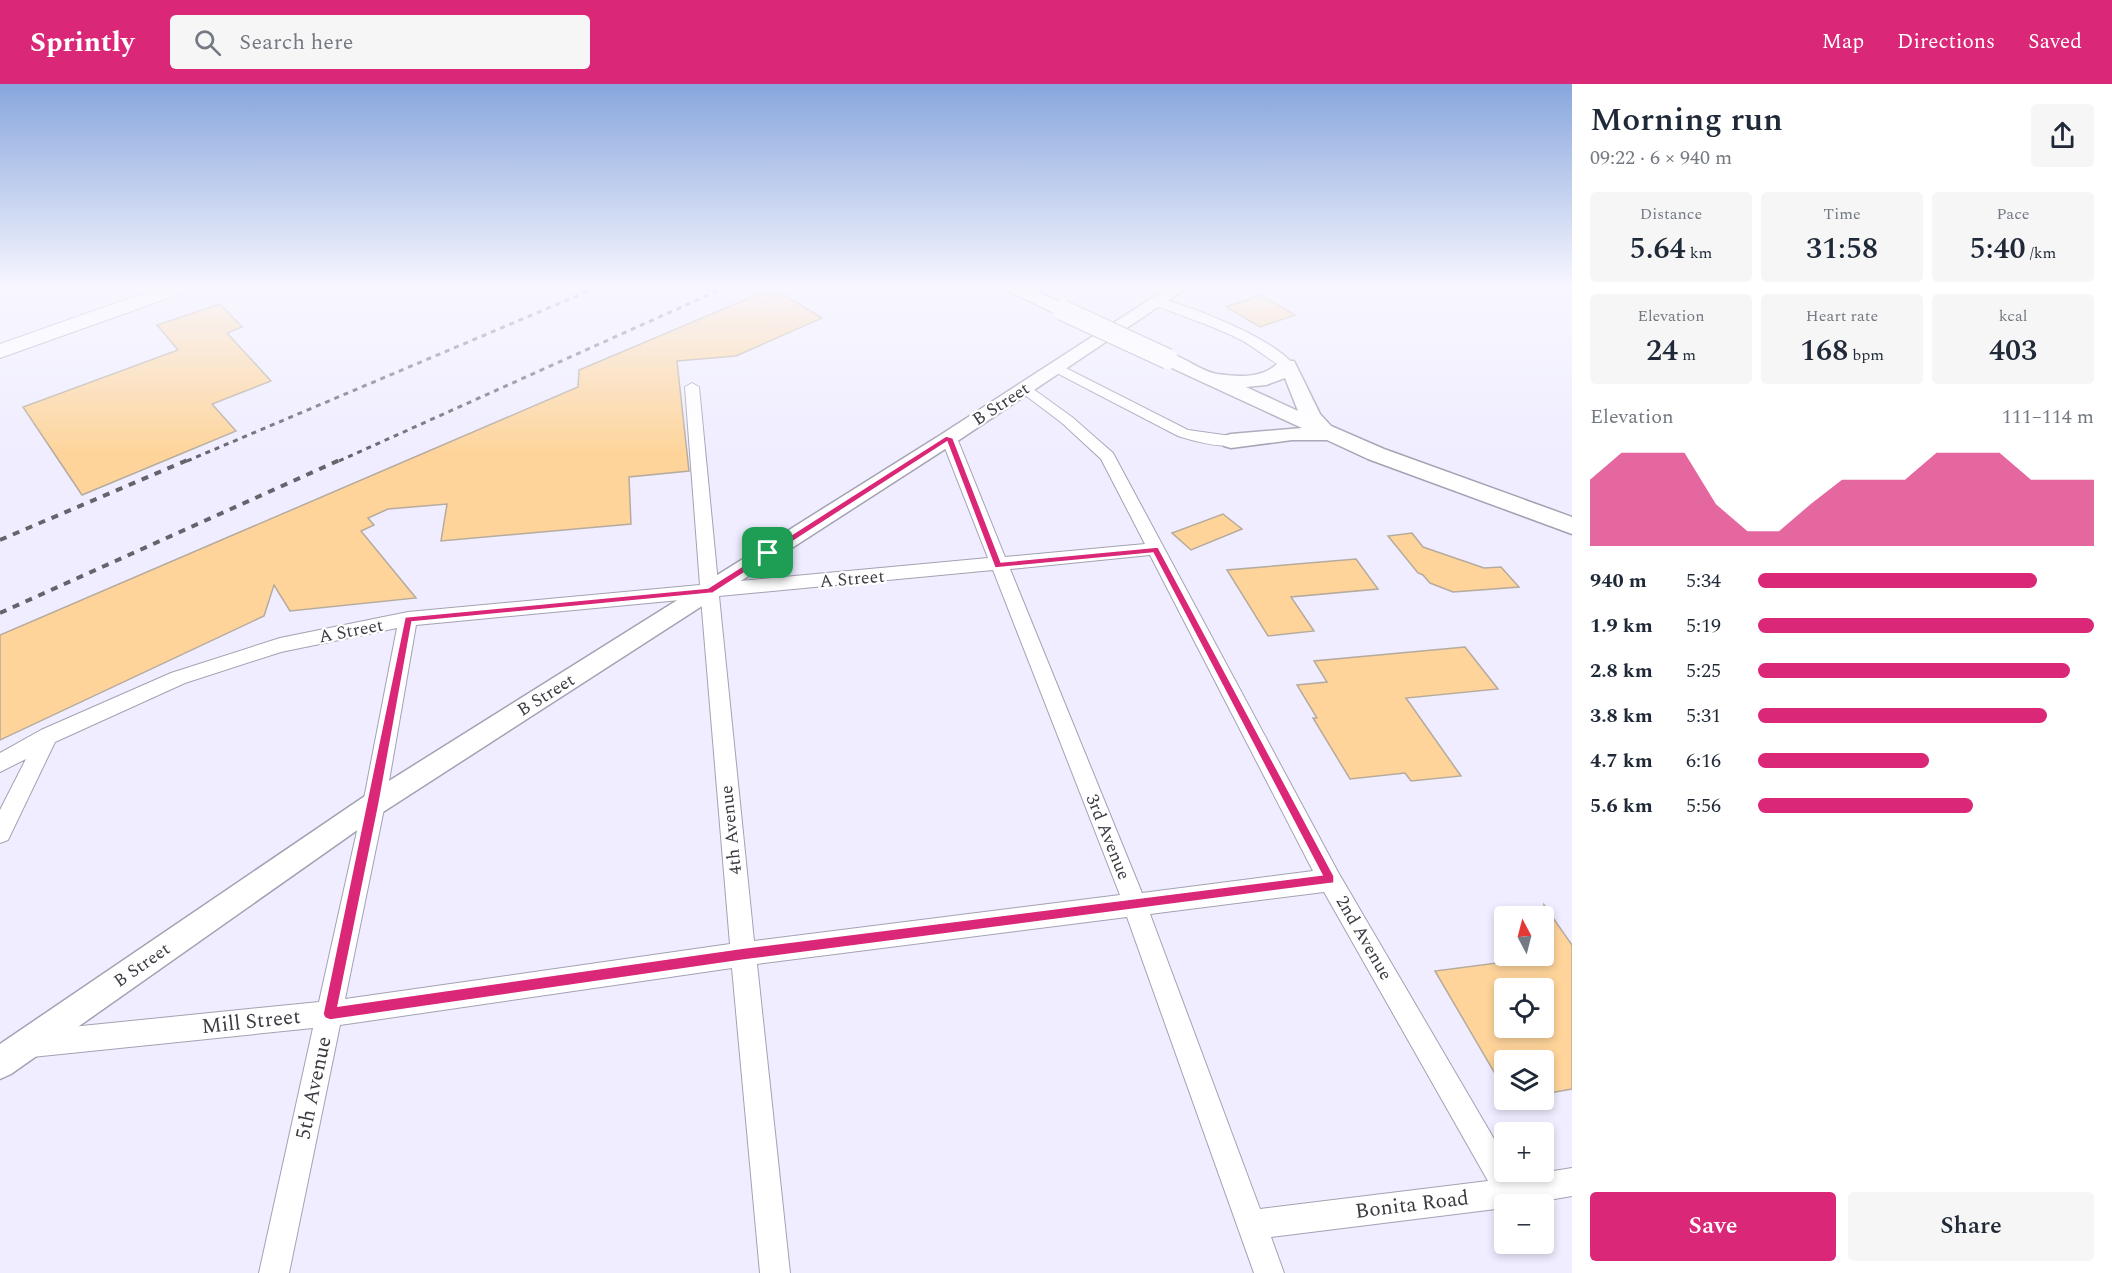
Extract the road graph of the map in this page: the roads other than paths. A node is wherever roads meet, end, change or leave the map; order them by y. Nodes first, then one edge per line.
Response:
1 (24, 342) edge
2 (1093, 342) edge
3 (1132, 342) edge
4 (1254, 342) edge
5 (0, 351) edge
6 (1287, 365) junction
7 (1056, 367) junction
8 (1204, 377) junction
9 (1224, 386) junction
10 (692, 387) dead end
11 (1024, 389) junction
12 (1331, 434) junction
13 (949, 438) junction
14 (1231, 441) junction
15 (1572, 526) edge
16 (1155, 549) junction
17 (998, 566) junction
18 (710, 591) junction
19 (408, 619) junction
20 (48, 736) junction
21 (0, 763) edge
22 (374, 804) junction
23 (0, 833) edge
24 (1330, 880) junction
25 (1135, 904) junction
26 (744, 954) junction
27 (330, 1014) junction
28 (29, 1044) junction
29 (0, 1063) edge
30 (1572, 1182) edge
31 (1510, 1193) junction
32 (1251, 1225) junction
33 (274, 1273) edge
34 (775, 1273) edge
35 (1269, 1273) edge

1 - 5 main road
2 - 7 street, B Street
3 - 8 main road, bridge
4 - 6 street
6 - 8 main road
6 - 12 main road
7 - 11 street, B Street
7 - 14 street
8 - 9 main road
9 - 12 main road
9 - 14 main road
10 - 18 street, 4th Avenue
11 - 13 street, B Street
11 - 16 street, 2nd Avenue
12 - 14 main road
12 - 15 main road
13 - 17 street, 3rd Avenue
13 - 18 street, B Street
16 - 17 street, A Street
16 - 24 street, 2nd Avenue
17 - 18 street, A Street
17 - 25 street, 3rd Avenue
18 - 19 street, A Street
18 - 22 street, B Street
18 - 26 street, 4th Avenue
19 - 20 street, A Street
19 - 22 street, 5th Avenue
20 - 21 street, A Street
20 - 23 street
22 - 27 street, 5th Avenue
22 - 28 street, B Street
24 - 25 street, Mill Street
24 - 31 street, 2nd Avenue
25 - 26 street, Mill Street
25 - 32 street, 3rd Avenue
26 - 27 street, Mill Street
26 - 34 street, 4th Avenue
27 - 28 street, Mill Street
27 - 33 street, 5th Avenue
28 - 29 street, B Street
30 - 31 street, Bonita Road
31 - 32 street, Bonita Road
32 - 35 street, 3rd Avenue

